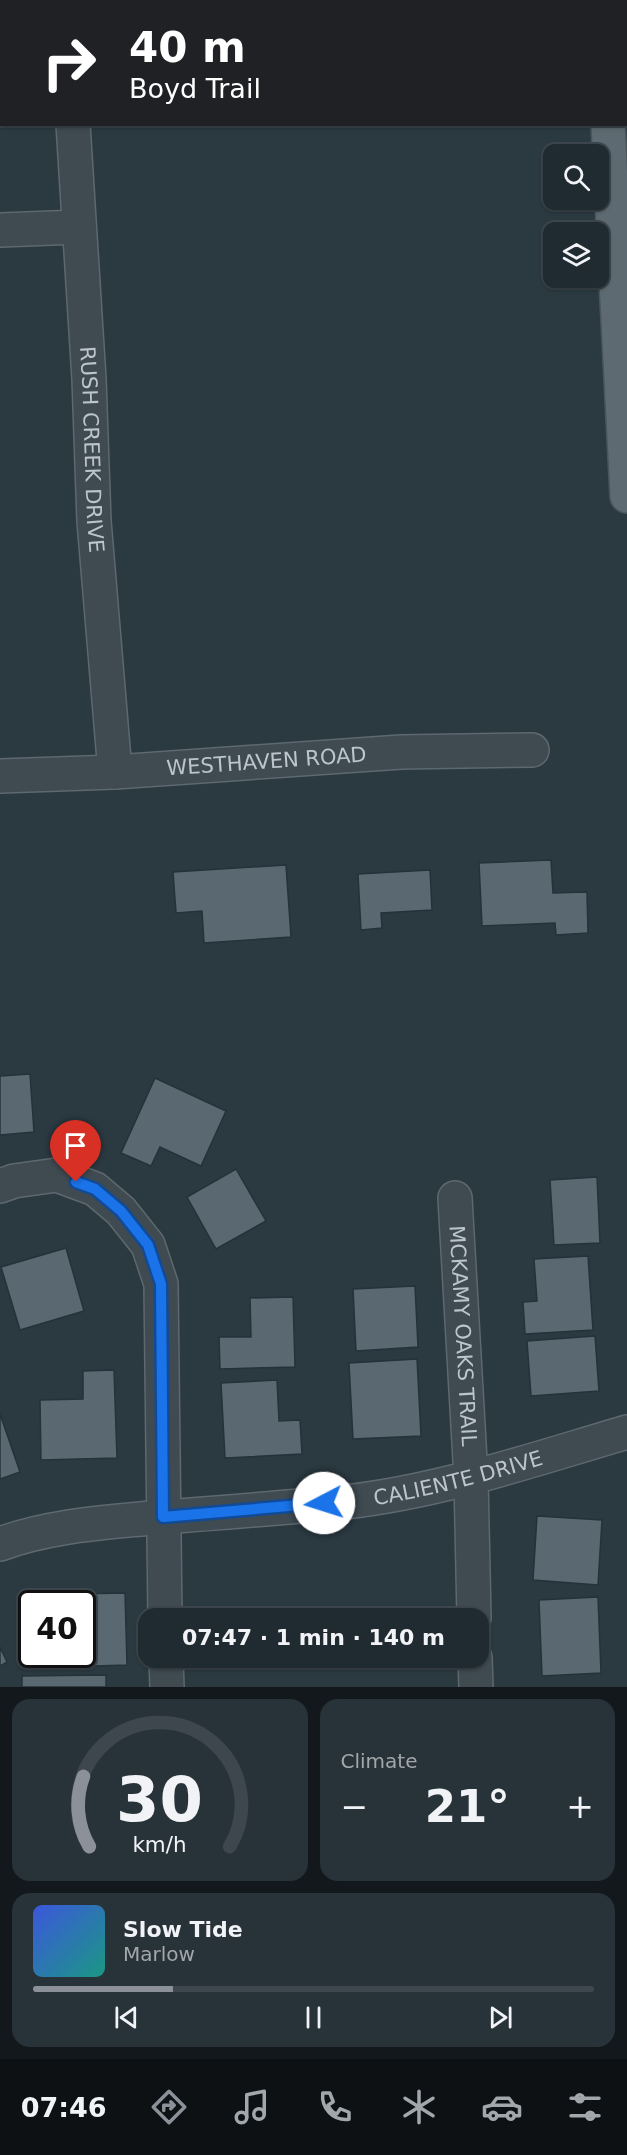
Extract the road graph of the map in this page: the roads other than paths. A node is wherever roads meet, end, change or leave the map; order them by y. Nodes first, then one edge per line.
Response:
1 (73, 126) edge
2 (608, 126) edge
3 (79, 227) junction
4 (0, 230) edge
5 (627, 496) edge
6 (532, 750) dead end
7 (115, 772) junction
8 (0, 776) edge
9 (0, 1186) edge
10 (455, 1198) dead end
11 (627, 1432) edge
12 (471, 1478) junction
13 (163, 1517) junction
14 (0, 1544) edge
15 (165, 1608) edge
16 (474, 1608) edge
17 (166, 1668) edge
18 (475, 1668) edge
19 (166, 1687) edge
20 (476, 1687) edge

1 - 3 street, RUSH CREEK DRIVE
2 - 5 main road
3 - 4 street
3 - 7 street, RUSH CREEK DRIVE
6 - 7 street, WESTHAVEN ROAD
7 - 8 street, WESTHAVEN ROAD
9 - 13 street
10 - 12 street, MCKAMY OAKS TRAIL
11 - 12 street, CALIENTE DRIVE
12 - 13 street, CALIENTE DRIVE
12 - 16 street, MCKAMY OAKS TRAIL
13 - 14 street, CALIENTE DRIVE
13 - 15 street
17 - 19 street
18 - 20 street

